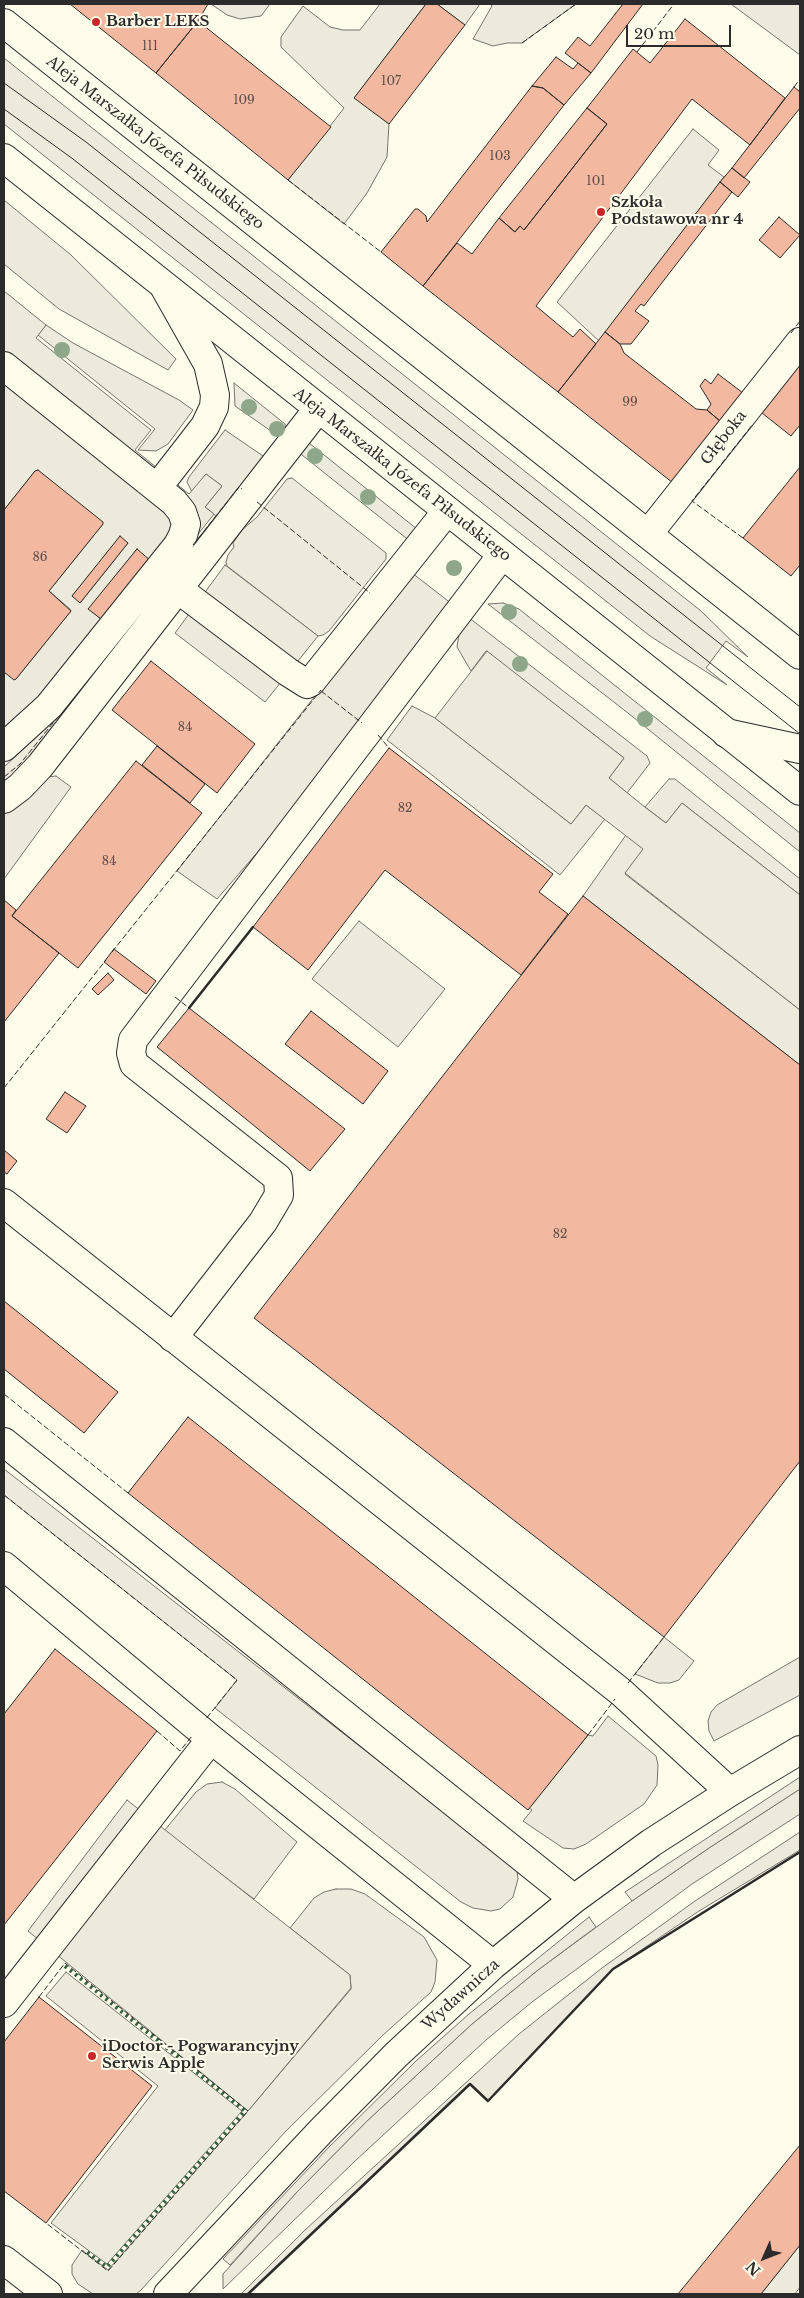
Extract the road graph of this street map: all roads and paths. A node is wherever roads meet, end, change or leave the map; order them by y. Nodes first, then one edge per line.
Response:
1 (4, 23) edge
2 (4, 158) edge
3 (165, 288) junction
4 (800, 342) edge
5 (4, 366) edge
6 (318, 409) junction
7 (157, 488) junction
8 (447, 511) junction
9 (648, 534) junction
10 (502, 555) junction
11 (178, 588) junction
12 (798, 652) edge
13 (726, 733) junction
14 (4, 747) edge
15 (800, 749) edge
16 (800, 791) edge
17 (4, 799) edge
18 (4, 1203) edge
19 (173, 1338) junction
20 (4, 1442) edge
21 (4, 1566) edge
22 (211, 1739) junction
23 (800, 1750) edge
24 (730, 1792) junction
25 (574, 1899) junction
26 (492, 1965) junction
27 (4, 2004) edge
28 (4, 2260) edge
29 (177, 2291) edge
30 (48, 2294) edge

1 - 9 main road, Aleja Marszałka Józefa Piłsudskiego
2 - 3 main road, Aleja Marszałka Józefa Piłsudskiego
3 - 6 main road, Aleja Marszałka Józefa Piłsudskiego
3 - 7 main road
4 - 9 main road, Głęboka
5 - 7 main road
6 - 8 main road, Aleja Marszałka Józefa Piłsudskiego
6 - 11 main road
7 - 14 main road
8 - 10 main road, Aleja Marszałka Józefa Piłsudskiego
8 - 11 main road
9 - 12 main road, Aleja Marszałka Józefa Piłsudskiego
10 - 13 main road, Aleja Marszałka Józefa Piłsudskiego
10 - 19 main road
11 - 17 main road
13 - 15 main road
13 - 16 main road, Aleja Marszałka Józefa Piłsudskiego
18 - 19 main road
19 - 24 main road
20 - 25 main road
21 - 22 main road
22 - 26 main road
22 - 27 main road
23 - 24 main road, Wydawnicza
24 - 25 main road, Wydawnicza
25 - 26 main road, Wydawnicza
26 - 29 main road, Wydawnicza
28 - 30 main road

